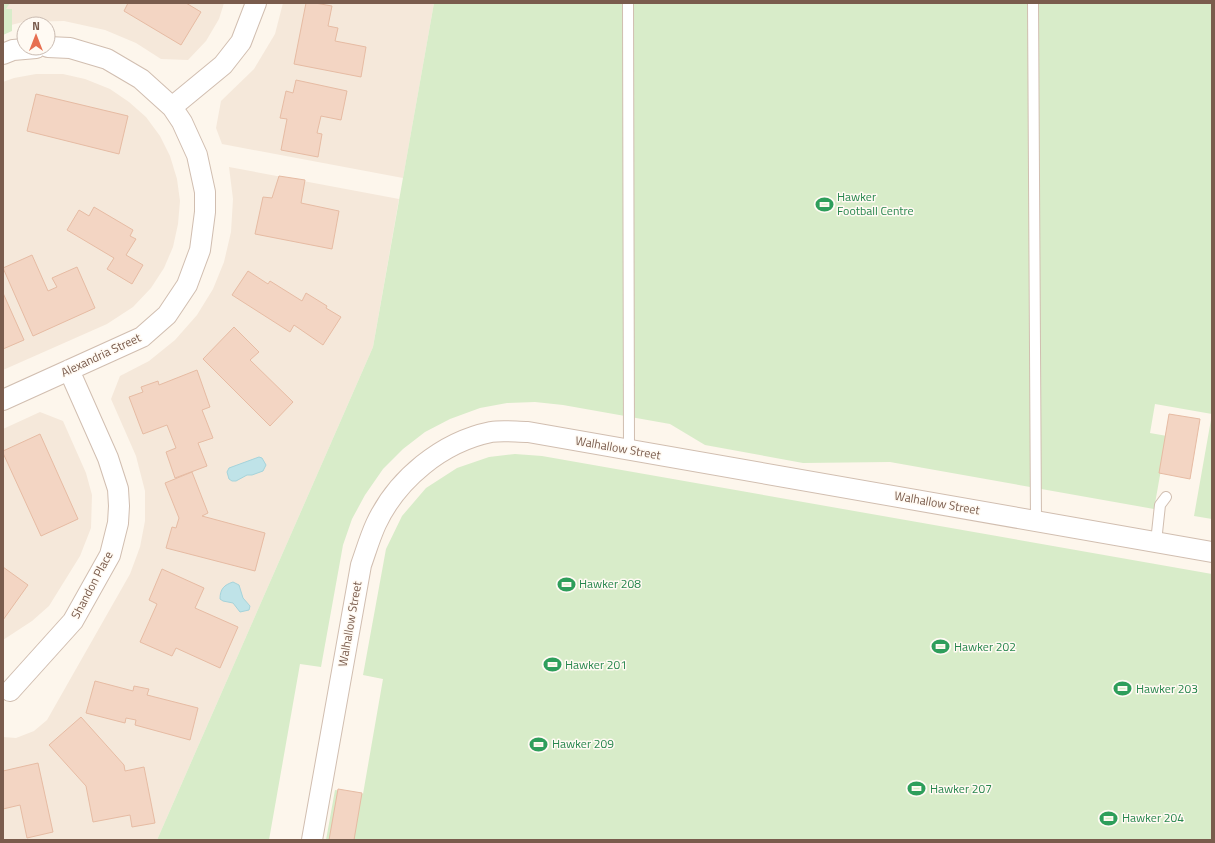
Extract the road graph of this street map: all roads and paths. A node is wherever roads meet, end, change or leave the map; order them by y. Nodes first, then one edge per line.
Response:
1 (256, 3) edge
2 (628, 3) edge
3 (1033, 3) edge
4 (56, 47) edge
5 (16, 50) edge
6 (3, 54) edge
7 (172, 107) junction
8 (69, 370) junction
9 (3, 400) edge
10 (629, 450) junction
11 (1166, 497) dead end
12 (1036, 522) junction
13 (1156, 542) junction
14 (1212, 552) edge
15 (10, 691) dead end
16 (312, 840) edge

1 - 7 street
2 - 10 lane
3 - 12 lane
4 - 7 street, Alexandria Street
5 - 6 street
7 - 8 street, Alexandria Street
8 - 9 street, Alexandria Street
8 - 15 street, Shandon Place
10 - 12 street, Walhallow Street
10 - 16 street, Walhallow Street
11 - 13 lane
12 - 13 street, Walhallow Street
13 - 14 street, Walhallow Street

